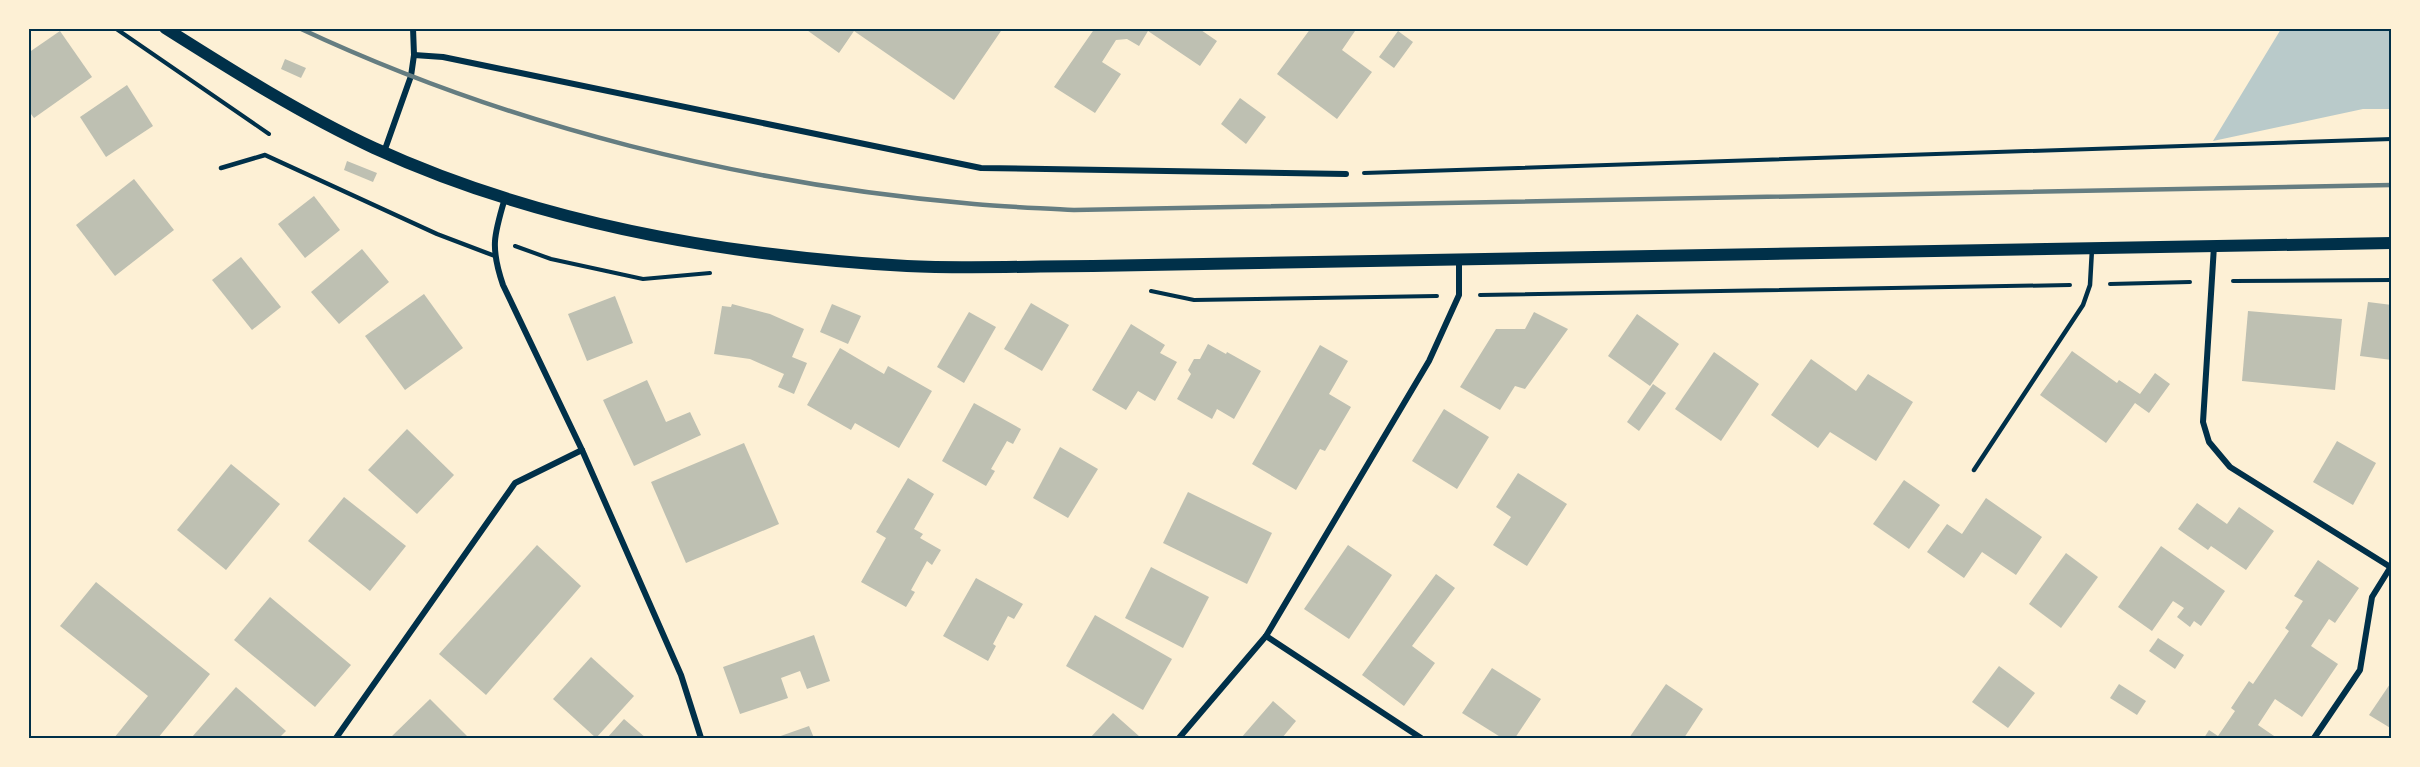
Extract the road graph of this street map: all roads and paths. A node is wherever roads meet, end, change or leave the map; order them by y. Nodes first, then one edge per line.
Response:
1 (165, 28) edge
2 (413, 28) edge
3 (414, 55) junction
4 (2391, 139) edge
5 (384, 153) junction
6 (221, 168) dead end
7 (1346, 174) joint
8 (505, 198) junction
9 (2391, 243) edge
10 (2214, 246) junction
11 (2092, 247) junction
12 (495, 256) junction
13 (1459, 259) junction
14 (582, 450) junction
15 (1974, 470) dead end
16 (2391, 568) edge
17 (1266, 636) junction
18 (336, 738) edge
19 (700, 738) edge
20 (1179, 738) edge
21 (1421, 738) edge
22 (2314, 738) edge

1 - 5 main road
2 - 3 street
3 - 5 street
3 - 7 street
4 - 7 path
5 - 8 main road
6 - 12 lane
8 - 12 street
8 - 13 main road
9 - 10 main road
10 - 11 main road
10 - 16 street
11 - 13 main road
11 - 15 lane
12 - 14 street
13 - 17 street
14 - 18 street
14 - 19 street
16 - 22 street
17 - 20 street
17 - 21 street

